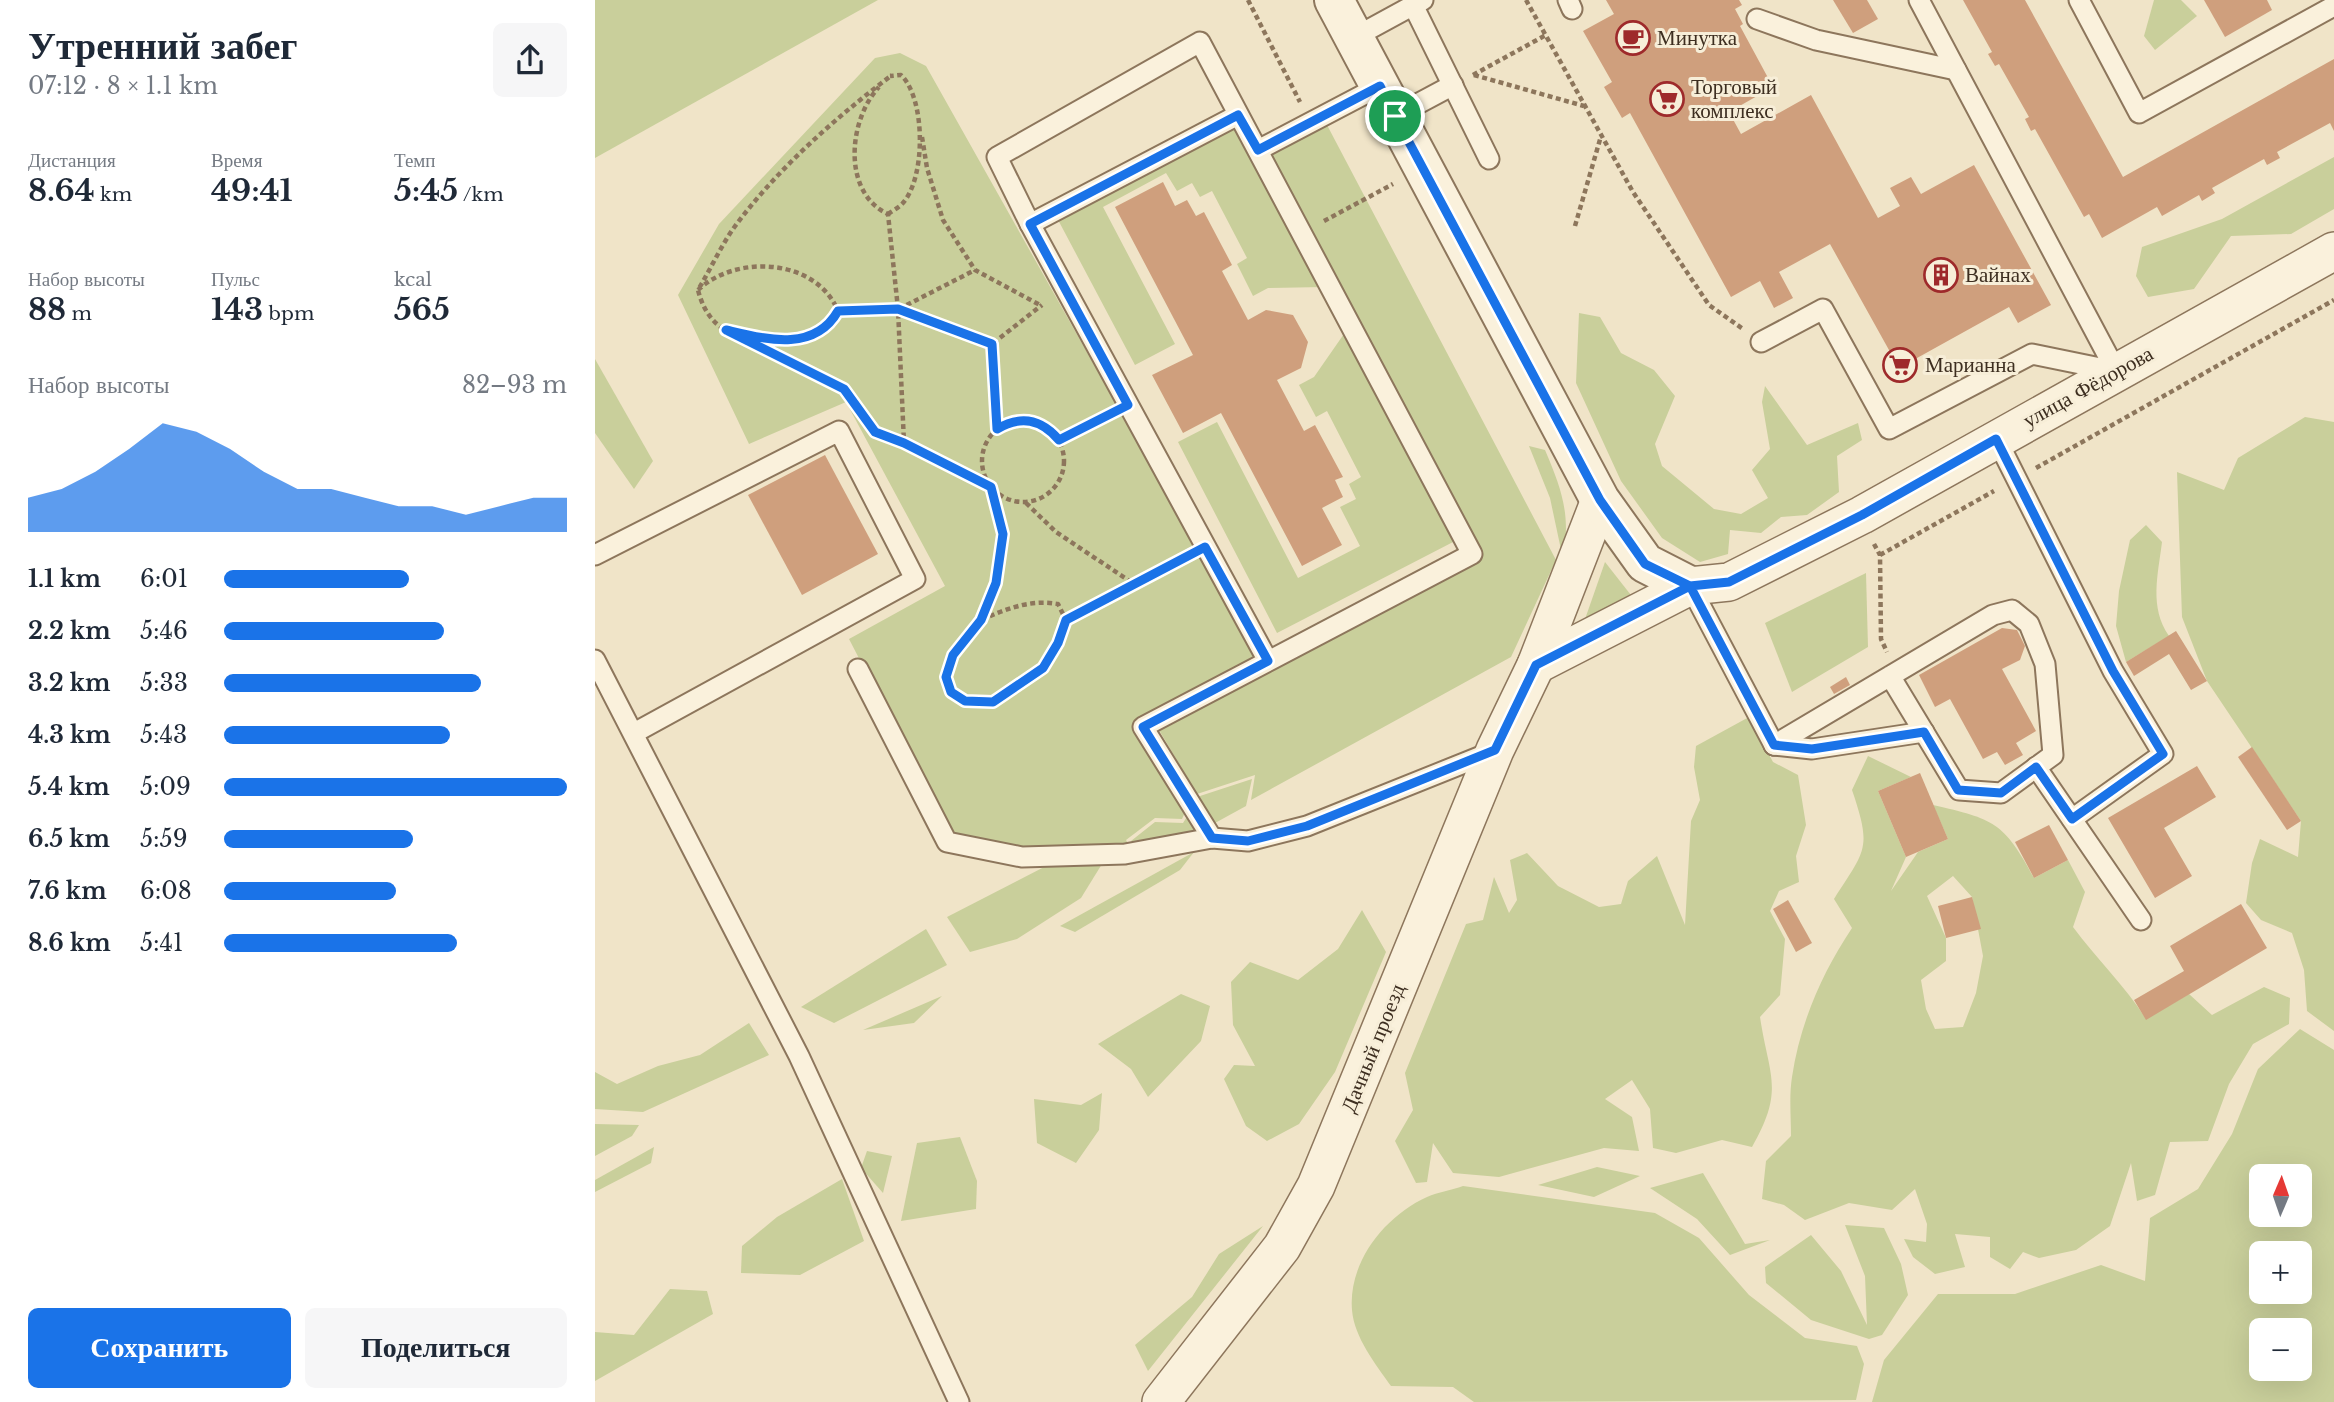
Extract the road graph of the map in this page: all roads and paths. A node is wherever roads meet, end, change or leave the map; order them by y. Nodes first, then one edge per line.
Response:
1 (1248, 0) edge
2 (1334, 0) edge
3 (1526, 0) edge
4 (1919, 0) edge
5 (2079, 0) edge
6 (1418, 3) edge
7 (2325, 6) edge
8 (1757, 19) dead end
9 (1546, 35) junction
10 (1355, 37) junction
11 (1956, 70) junction
12 (892, 75) junction
13 (1473, 75) junction
14 (1453, 85) junction
15 (1387, 101) junction
16 (1585, 106) junction
17 (1238, 115) junction
18 (919, 116) junction
19 (1311, 122) junction
20 (1601, 136) junction
21 (1258, 150) junction
22 (1489, 159) dead end
23 (1403, 178) dead end
24 (888, 214) junction
25 (1030, 224) junction
26 (1575, 226) dead end
27 (1301, 233) junction
28 (2334, 251) edge
29 (975, 270) junction
30 (698, 290) junction
31 (2334, 300) edge
32 (898, 309) junction
33 (838, 311) junction
34 (726, 330) junction
35 (1761, 342) joint
36 (992, 344) junction
37 (2116, 371) junction
38 (1128, 405) junction
39 (997, 429) junction
40 (1996, 439) junction
41 (1059, 440) junction
42 (904, 443) junction
43 (2016, 478) junction
44 (991, 487) junction
45 (1600, 500) junction
46 (1025, 502) junction
47 (1862, 515) junction
48 (1205, 547) junction
49 (595, 555) edge
50 (1879, 555) junction
51 (1134, 584) junction
52 (1690, 586) junction
53 (981, 620) junction
54 (1066, 620) junction
55 (595, 660) edge
56 (1268, 661) junction
57 (1536, 665) junction
58 (858, 669) dead end
59 (1894, 674) junction
60 (1924, 732) junction
61 (634, 733) junction
62 (1774, 745) junction
63 (1495, 750) junction
64 (2036, 767) junction
65 (2072, 819) junction
66 (1212, 838) junction
67 (2141, 920) dead end
68 (959, 1402) edge
69 (1161, 1402) edge

1 - 19 path
2 - 10 street
3 - 9 path
4 - 11 lane
5 - 7 lane
6 - 10 lane
6 - 14 lane
8 - 11 lane
9 - 13 path
9 - 16 path
10 - 15 street
11 - 37 lane
12 - 18 path
12 - 24 path
12 - 30 path
13 - 14 path
13 - 16 path
14 - 15 lane
14 - 22 lane
15 - 19 lane
15 - 45 street
16 - 20 path
17 - 21 lane
17 - 25 lane
17 - 25 lane
18 - 24 path
18 - 29 path
19 - 21 lane
20 - 26 path
20 - 35 path
21 - 27 lane
23 - 27 path
24 - 32 path
25 - 38 lane
27 - 56 lane
28 - 37 street, улица Фёдорова
29 - 32 path
29 - 36 path
30 - 33 path
30 - 34 path
31 - 43 path
32 - 33 path
32 - 36 path
32 - 42 path
33 - 34 path
34 - 42 path
35 - 37 lane
36 - 39 path
37 - 40 street, улица Фёдорова
38 - 41 path
38 - 48 lane
39 - 41 path
39 - 44 path
40 - 43 lane
40 - 47 street, улица Фёдорова
41 - 46 path
42 - 44 path
43 - 50 path
43 - 65 lane
44 - 46 path
44 - 53 path
45 - 52 street
45 - 57 street, Дачный проезд
46 - 51 path
47 - 50 path
47 - 52 street, улица Фёдорова
48 - 51 path
48 - 56 lane
49 - 61 lane
50 - 59 path
51 - 54 path
52 - 57 street
52 - 62 lane
53 - 54 path
53 - 54 path
55 - 61 lane
56 - 66 lane
57 - 63 street, Дачный проезд
58 - 66 lane
59 - 60 lane
59 - 62 lane
59 - 64 lane
60 - 62 lane
60 - 64 lane
61 - 68 lane
63 - 66 lane
63 - 69 street, Дачный проезд
64 - 65 lane
65 - 67 lane

